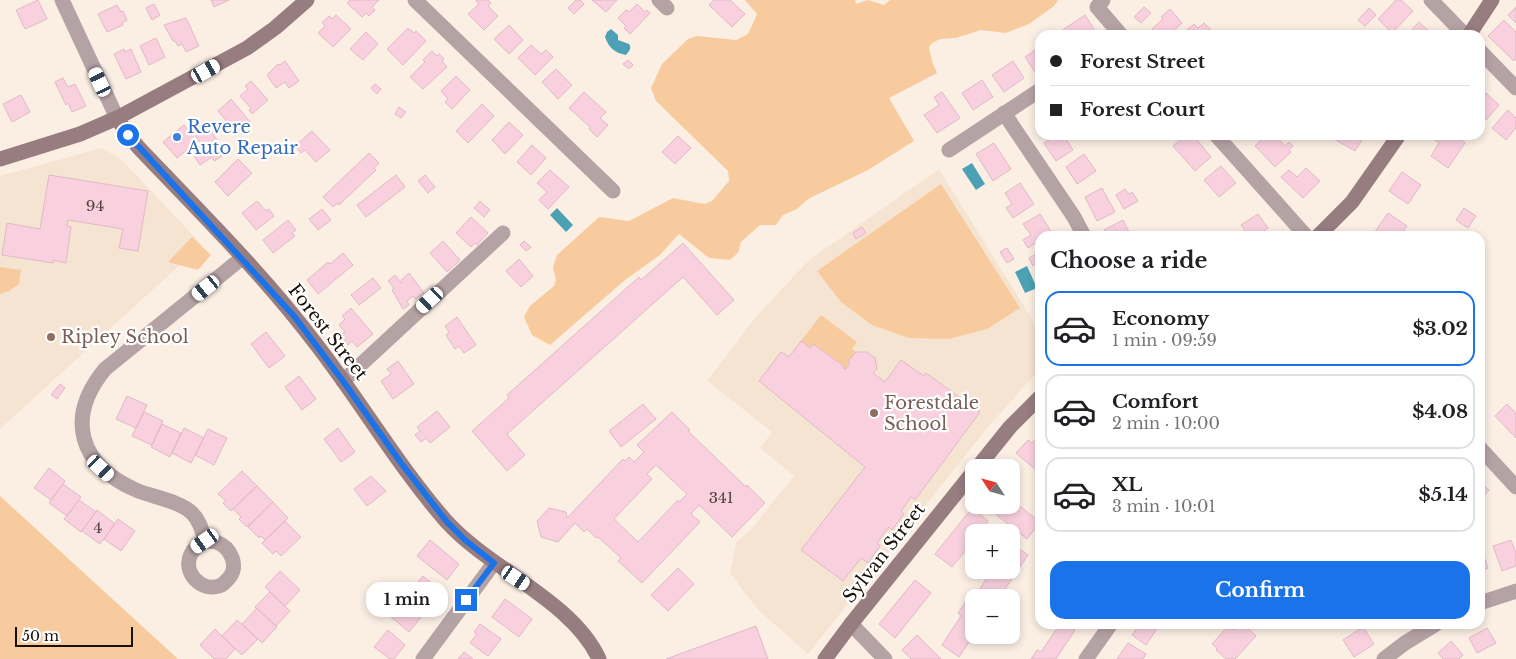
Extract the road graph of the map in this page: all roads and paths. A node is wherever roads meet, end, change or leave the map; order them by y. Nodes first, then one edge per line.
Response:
1 (62, 0) edge
2 (307, 0) edge
3 (415, 0) edge
4 (1103, 0) edge
5 (1431, 0) edge
6 (1492, 0) edge
7 (1117, 30) edge
8 (1460, 30) edge
9 (1472, 30) edge
10 (1485, 56) edge
11 (1516, 88) edge
12 (1035, 93) edge
13 (1004, 113) junction
14 (117, 118) junction
15 (1220, 140) edge
16 (1395, 140) edge
17 (949, 150) dead end
18 (0, 159) edge
19 (613, 191) dead end
20 (1081, 231) edge
21 (1302, 231) edge
22 (1323, 231) edge
23 (503, 233) dead end
24 (242, 258) junction
25 (343, 381) junction
26 (1035, 402) edge
27 (1485, 453) edge
28 (984, 459) edge
29 (965, 482) edge
30 (1516, 487) edge
31 (205, 541) dead end
32 (494, 563) junction
33 (1516, 592) edge
34 (1485, 601) edge
35 (851, 624) junction
36 (1107, 629) edge
37 (1428, 629) edge
38 (423, 659) edge
39 (599, 659) edge
40 (825, 659) edge
41 (885, 659) edge
42 (1086, 659) edge
43 (1384, 659) edge

1 - 14 street, Forest Street
2 - 14 street
3 - 19 street
4 - 7 street
5 - 8 street
6 - 9 street
10 - 11 street
12 - 13 street
13 - 17 street
13 - 20 street
14 - 18 street
14 - 24 street, Forest Street
15 - 21 street
16 - 22 street
23 - 25 street
24 - 25 street, Forest Street
24 - 31 street
25 - 32 street, Forest Street
26 - 28 street
27 - 30 street
29 - 35 street, Sylvan Street
32 - 38 street
32 - 39 street, Forest Street
33 - 34 street
35 - 40 street, Sylvan Street
35 - 41 street
36 - 42 street
37 - 43 street

